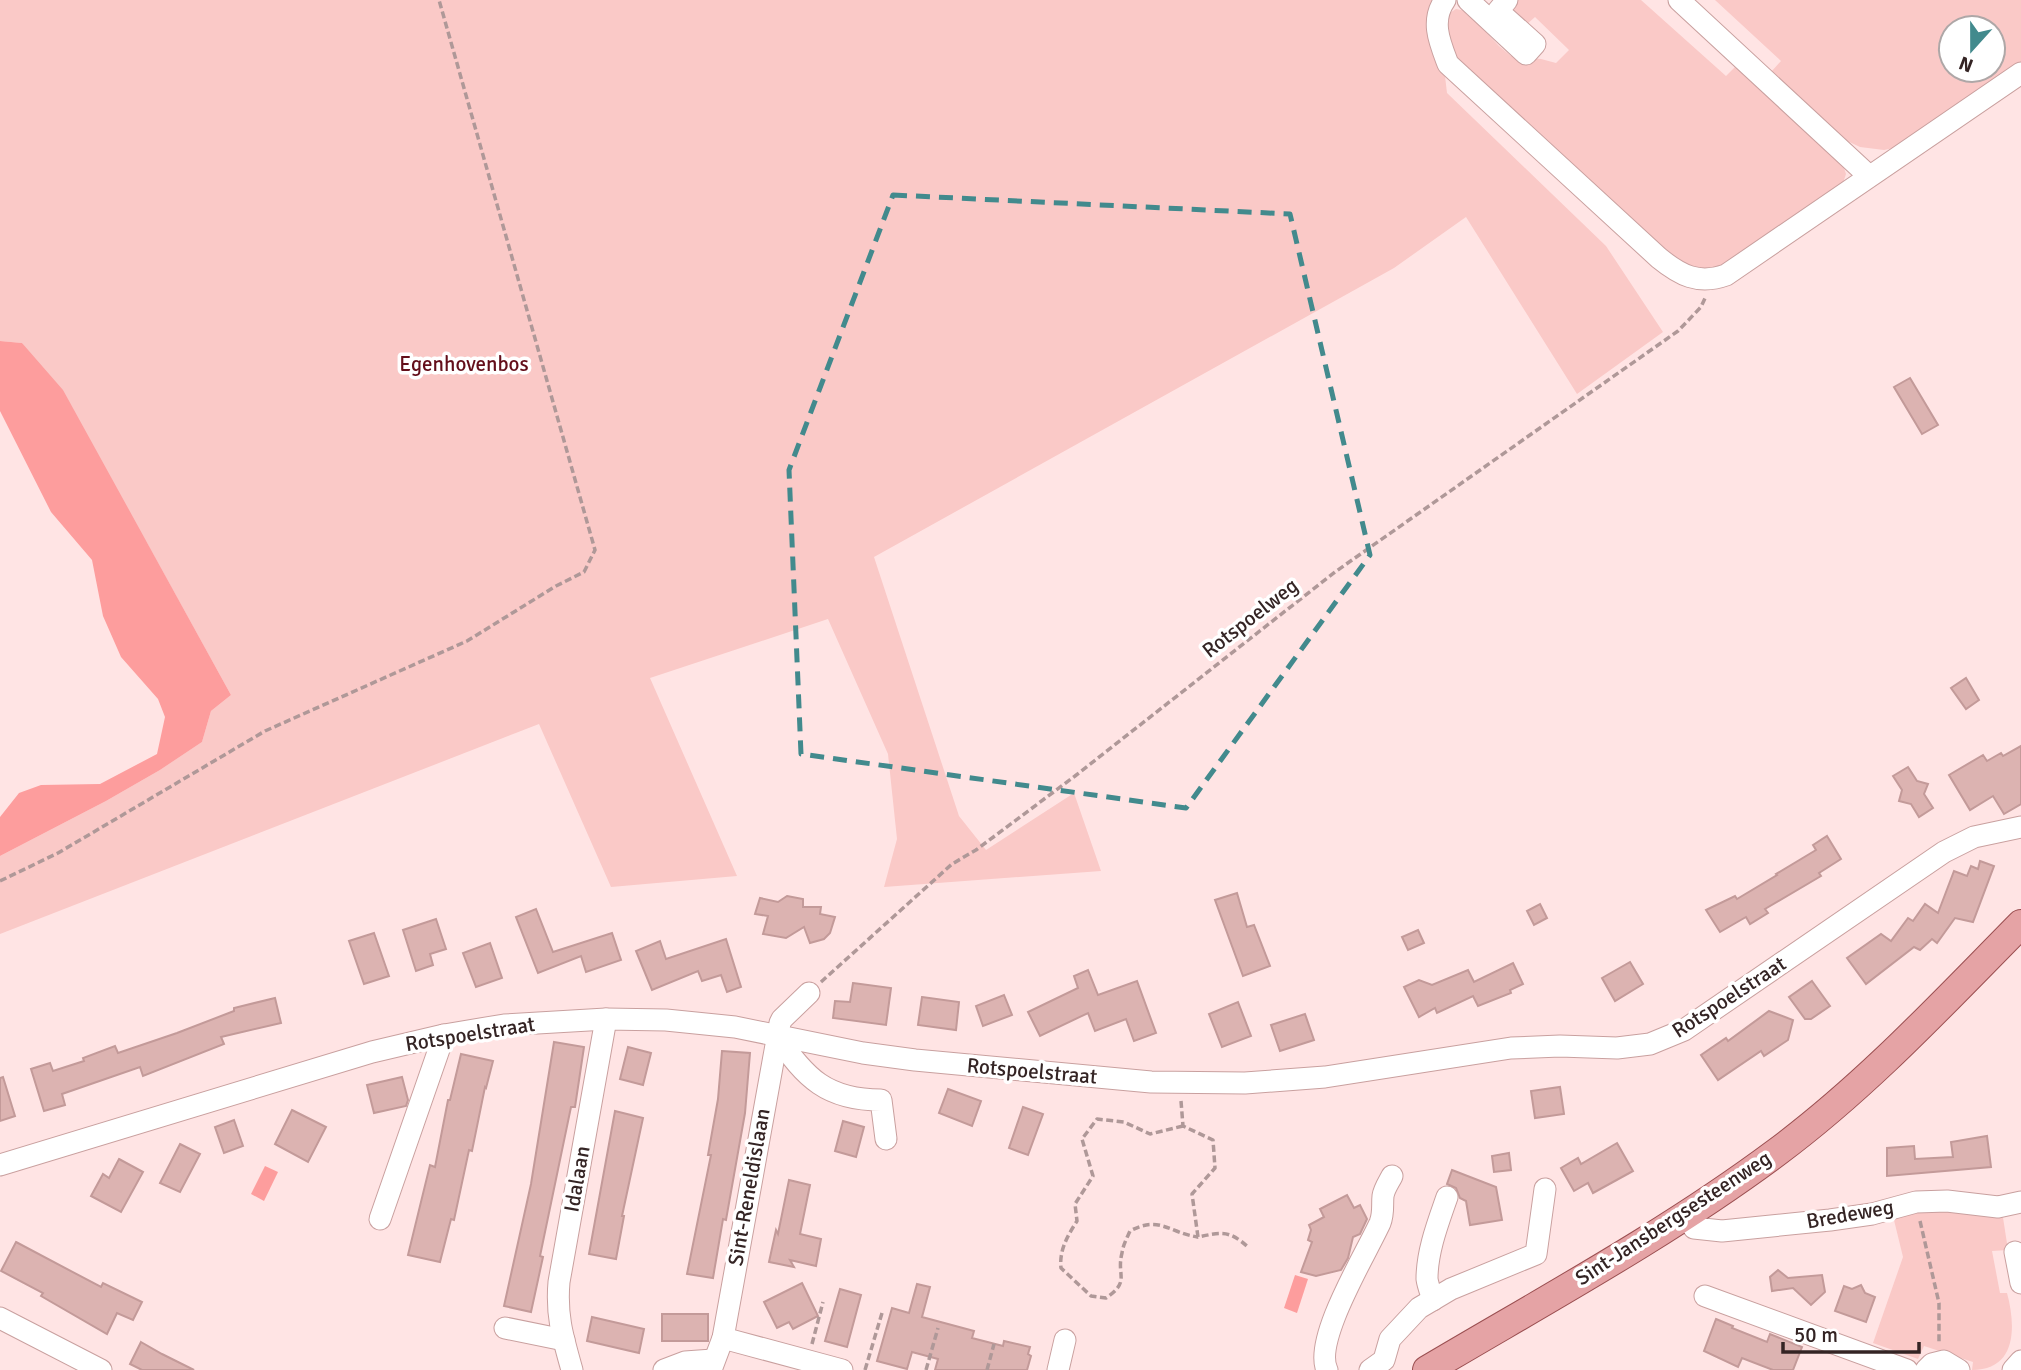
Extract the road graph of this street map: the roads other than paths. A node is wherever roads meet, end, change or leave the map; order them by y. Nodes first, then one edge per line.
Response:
1 (1445, 0) edge
2 (1468, 0) edge
3 (1679, 0) edge
4 (1497, 4) edge
5 (2021, 73) edge
6 (1869, 176) junction
7 (2021, 827) edge
8 (2021, 924) edge
9 (809, 993) road end
10 (606, 1019) junction
11 (444, 1035) junction
12 (777, 1036) junction
13 (886, 1139) dead end
14 (0, 1165) edge
15 (1392, 1175) dead end
16 (1545, 1189) dead end
17 (1447, 1197) dead end
18 (2021, 1202) edge
19 (1685, 1216) junction
20 (380, 1219) dead end
21 (2015, 1252) dead end
22 (2021, 1283) edge
23 (1705, 1296) dead end
24 (1433, 1300) junction
25 (0, 1318) edge
26 (505, 1328) dead end
27 (723, 1338) junction
28 (564, 1340) junction
29 (1065, 1340) dead end
30 (2021, 1361) edge
31 (810, 1363) edge
32 (712, 1365) edge
33 (1932, 1366) edge
34 (101, 1370) edge
35 (572, 1370) edge
36 (664, 1370) edge
37 (842, 1370) edge
38 (1058, 1370) edge
39 (1327, 1370) edge
40 (1370, 1370) edge
41 (1427, 1370) edge
42 (1907, 1370) edge
43 (1959, 1370) edge
44 (2013, 1370) edge

1 - 6 street
2 - 4 street
3 - 6 street
5 - 6 street
7 - 12 street, Rotspoelstraat
8 - 19 main road, Sint-Jansbergsesteenweg
9 - 12 street
10 - 11 street, Rotspoelstraat
10 - 12 street, Rotspoelstraat
10 - 28 street, Idalaan
11 - 14 street, Rotspoelstraat
11 - 20 street
12 - 13 street
12 - 27 street, Sint-Reneldislaan
15 - 39 street
16 - 24 street
17 - 24 street
18 - 19 street, Bredeweg
19 - 41 main road, Sint-Jansbergsesteenweg
21 - 22 street
23 - 42 street
24 - 40 street
25 - 34 street
26 - 28 street
27 - 31 street
27 - 32 street, Sint-Reneldislaan
28 - 35 street, Idalaan
29 - 38 street
30 - 44 street
31 - 37 street
32 - 36 street
33 - 43 street

